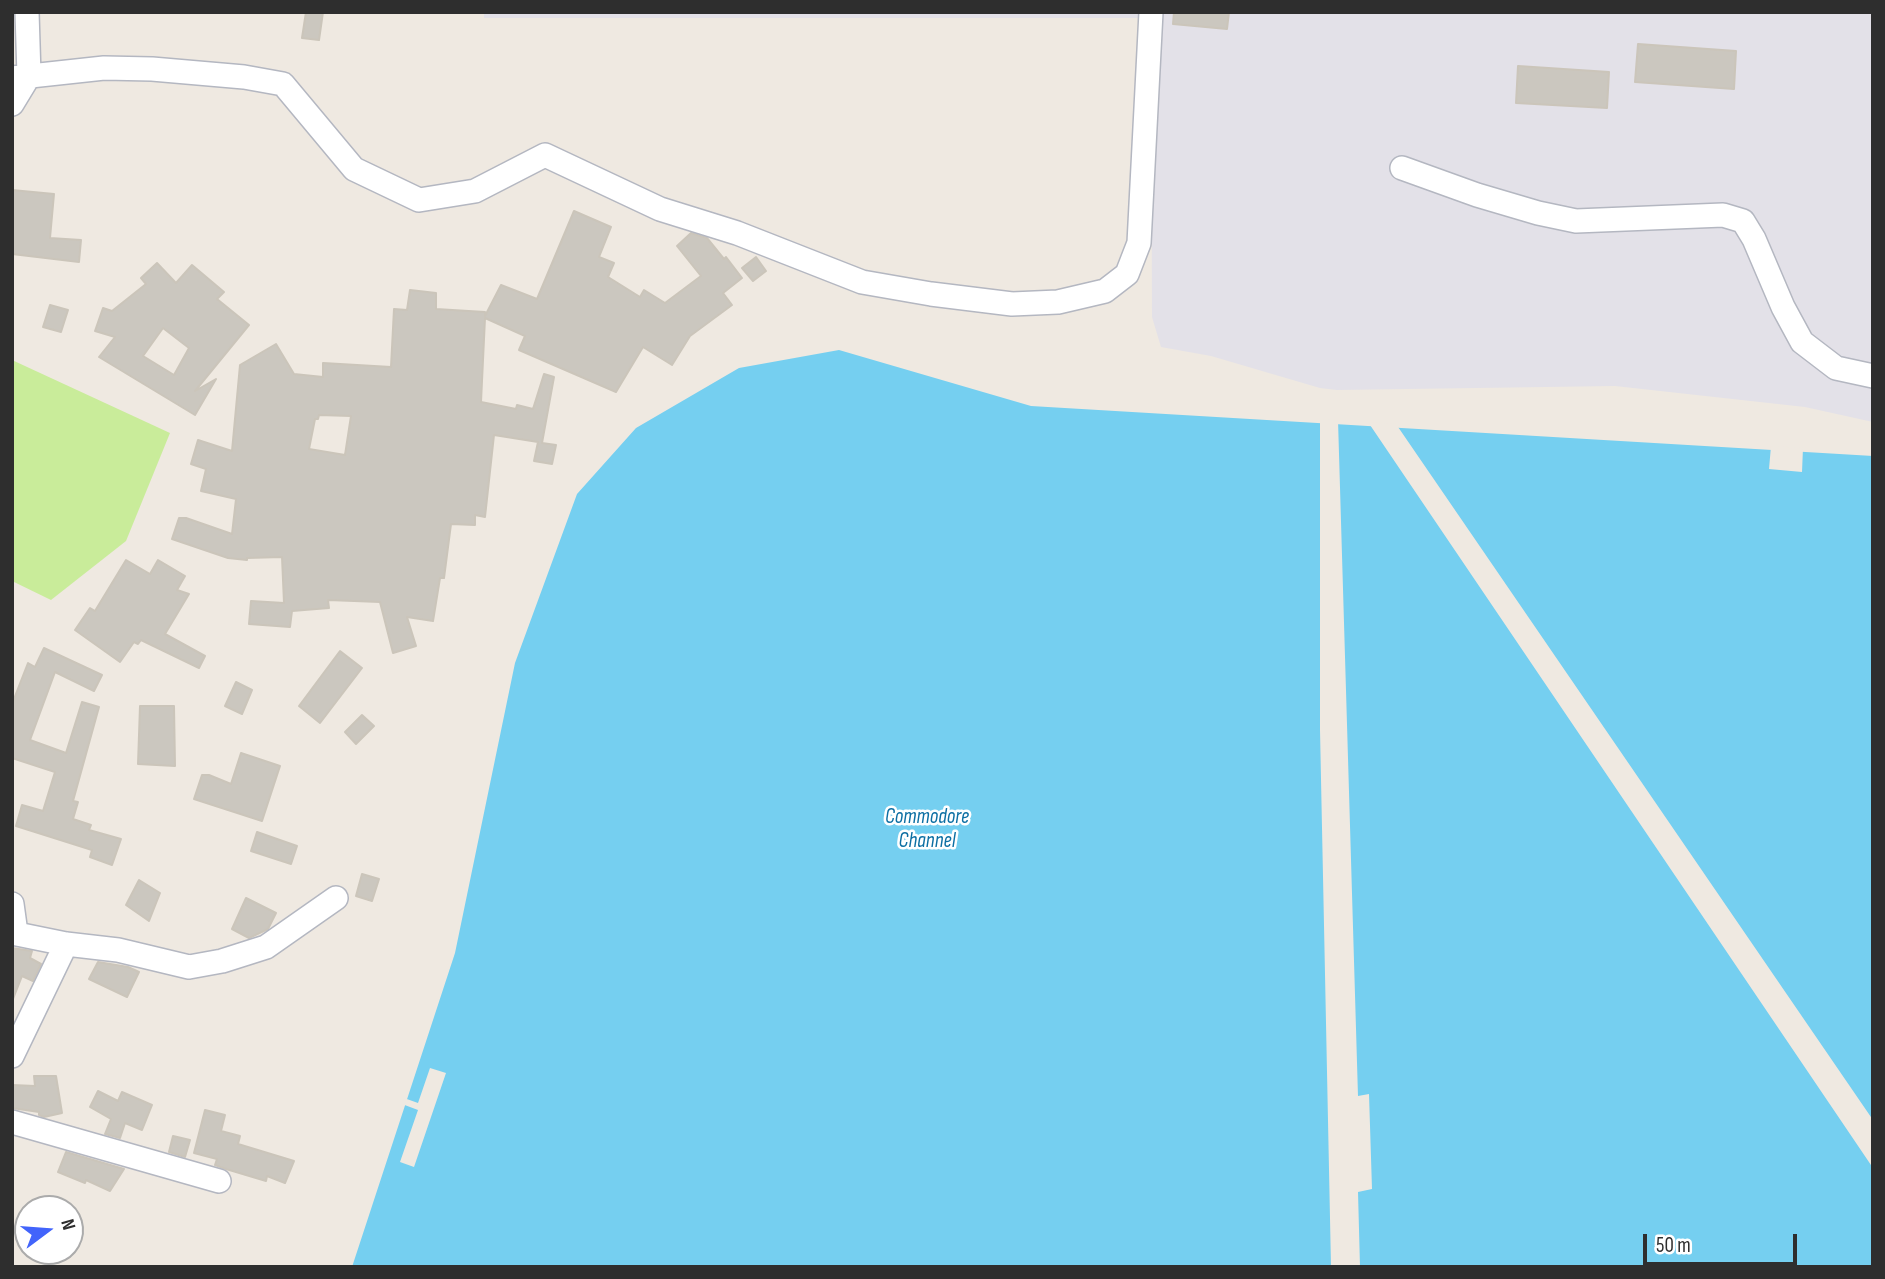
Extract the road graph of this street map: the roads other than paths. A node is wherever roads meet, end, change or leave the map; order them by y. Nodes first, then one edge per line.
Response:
1 (27, 12) edge
2 (1151, 12) edge
3 (21, 77) edge
4 (12, 104) edge
5 (1402, 168) dead end
6 (1873, 376) edge
7 (336, 898) dead end
8 (12, 904) edge
9 (14, 933) edge
10 (66, 944) junction
11 (12, 1056) edge
12 (12, 1122) edge
13 (219, 1181) dead end

1 - 3 street
2 - 3 street
3 - 4 street
5 - 6 street
7 - 10 street
8 - 9 street
9 - 10 street
10 - 11 street
12 - 13 street

